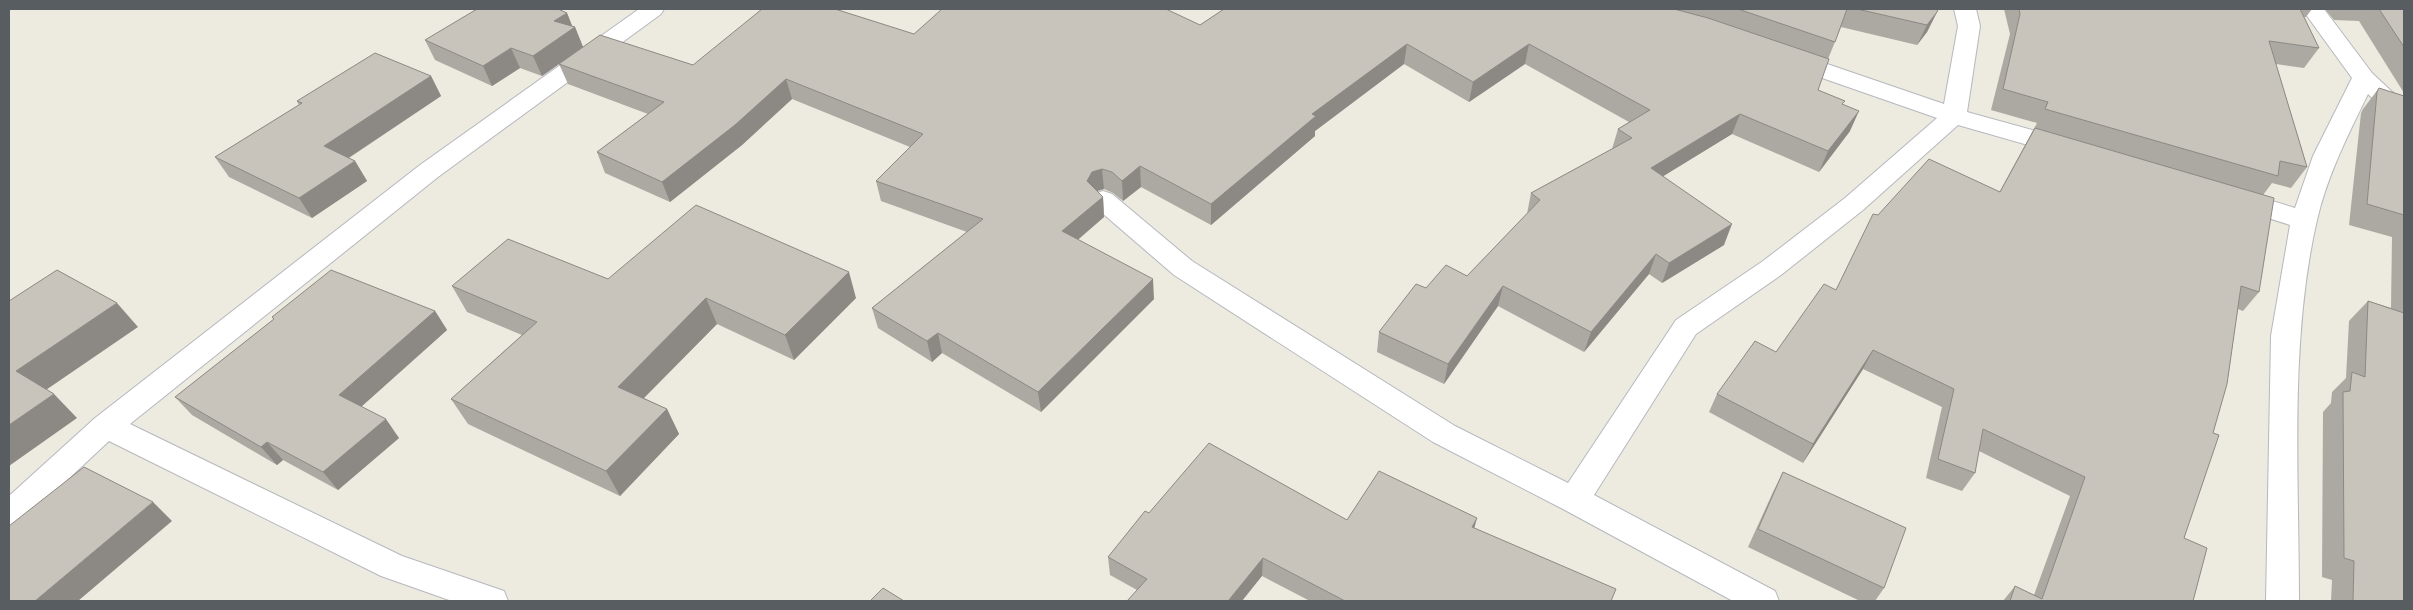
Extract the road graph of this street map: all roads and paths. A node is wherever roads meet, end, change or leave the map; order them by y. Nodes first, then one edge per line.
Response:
1 (653, 9) edge
2 (1965, 9) edge
3 (2313, 9) edge
4 (1766, 51) edge
5 (2364, 78) junction
6 (1954, 116) junction
7 (2404, 116) edge
8 (2088, 155) edge
9 (2210, 192) edge
10 (1103, 200) edge
11 (2304, 220) junction
12 (106, 426) junction
13 (1574, 500) junction
14 (9, 515) edge
15 (492, 601) edge
16 (1763, 601) edge
17 (2282, 601) edge

1 - 12 street
2 - 6 street
3 - 5 street
4 - 6 street
5 - 7 street
5 - 11 street
6 - 8 street
6 - 13 street
9 - 11 street
10 - 13 street
11 - 17 street
12 - 14 street
12 - 15 street
13 - 16 street

